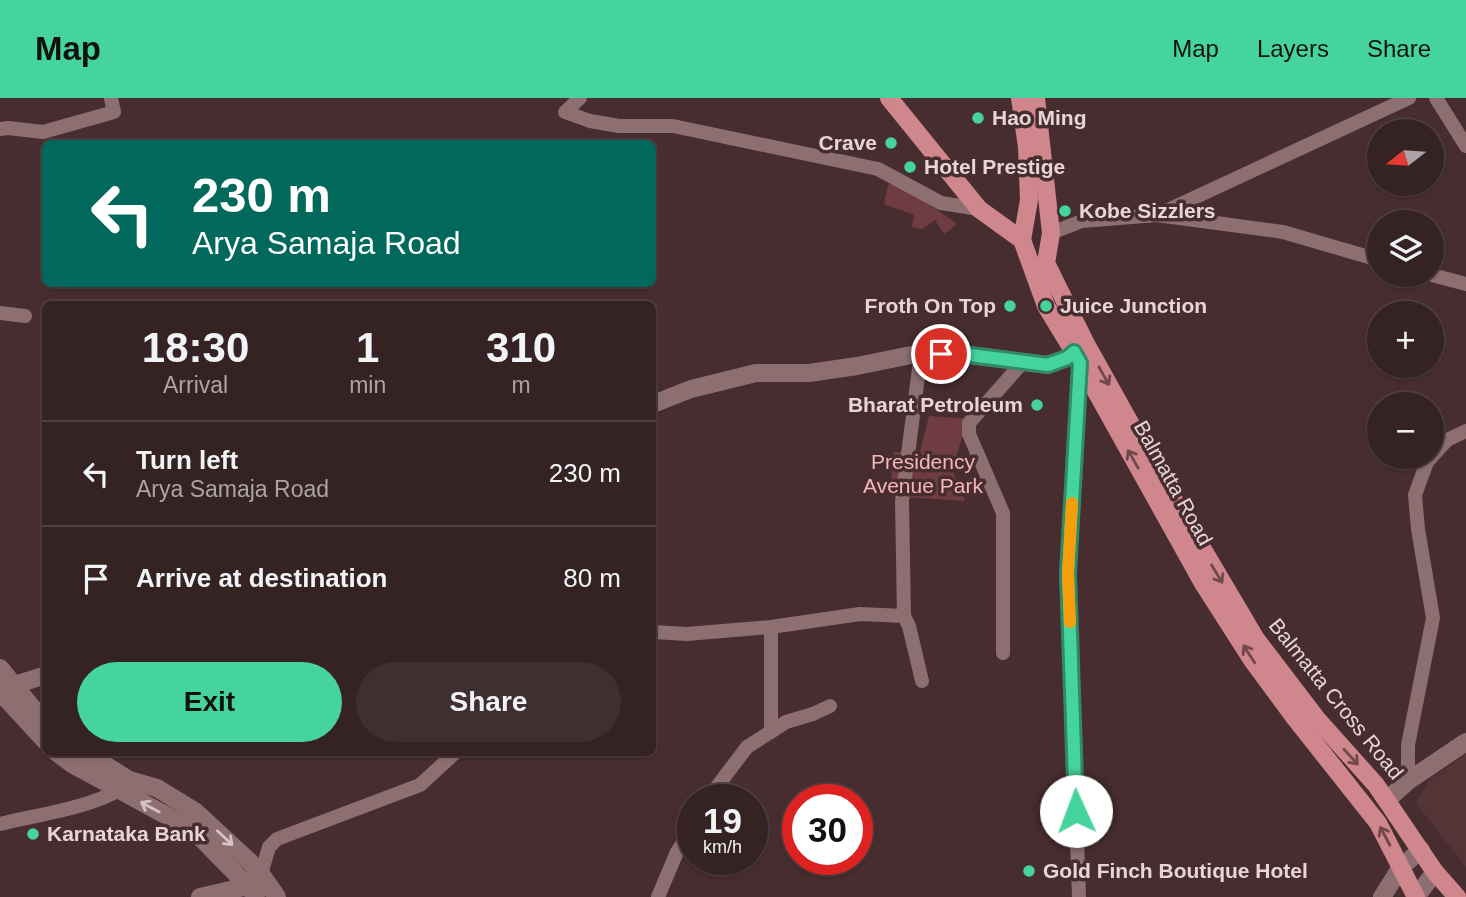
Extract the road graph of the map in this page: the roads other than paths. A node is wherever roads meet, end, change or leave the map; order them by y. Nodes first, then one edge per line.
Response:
1 (111, 98) edge
2 (580, 98) edge
3 (889, 98) edge
4 (1020, 98) edge
5 (1035, 98) edge
6 (1409, 98) edge
7 (1436, 98) edge
8 (0, 129) edge
9 (1466, 146) edge
10 (979, 209) junction
11 (1157, 215) junction
12 (1050, 229) junction
13 (1021, 240) junction
14 (1367, 256) edge
15 (1444, 278) edge
16 (1466, 284) edge
17 (0, 313) edge
18 (25, 316) dead end
19 (921, 353) junction
20 (1077, 357) junction
21 (1023, 362) junction
22 (656, 403) edge
23 (1466, 431) edge
24 (904, 616) junction
25 (771, 627) junction
26 (656, 632) edge
27 (1003, 653) dead end
28 (0, 668) edge
29 (42, 677) edge
30 (922, 681) dead end
31 (4, 689) edge
32 (830, 706) dead end
33 (42, 716) edge
34 (771, 732) junction
35 (42, 737) edge
36 (1466, 742) edge
37 (62, 756) edge
38 (91, 756) edge
39 (452, 756) edge
40 (1408, 781) junction
41 (719, 784) edge
42 (119, 790) junction
43 (1387, 800) junction
44 (0, 824) edge
45 (1421, 850) junction
46 (677, 852) edge
47 (1401, 867) junction
48 (1436, 872) junction
49 (255, 886) edge
50 (200, 897) edge
51 (276, 897) edge
52 (658, 897) edge
53 (1079, 897) edge
54 (1382, 897) edge
55 (1416, 897) edge
56 (1457, 897) edge

1 - 8 street
2 - 10 street
3 - 10 main road
4 - 13 main road
5 - 12 main road, Balmatta Cross Road
6 - 11 street
7 - 9 street
10 - 13 main road
11 - 12 street
11 - 14 street
12 - 13 main road
12 -> 43 main road, Balmatta Cross Road
13 - 20 main road, Balmatta Road
15 - 16 street
17 - 18 street
19 - 21 main road
19 - 22 main road
19 - 24 street
20 - 21 main road
47 -> 20 main road, Balmatta Road
20 - 53 street
21 - 27 street
23 - 40 street
24 - 25 street
24 - 30 street
25 - 26 street
25 - 34 street
28 - 31 main road
29 - 31 main road
31 - 33 main road
31 - 35 main road
32 - 34 street
34 - 41 street
36 - 40 main road
37 - 42 main road
38 -> 49 main road
39 - 49 street
40 - 43 main road
42 - 44 street
49 -> 42 main road
43 - 45 main road, Balmatta Cross Road
45 - 47 main road
45 - 48 main road, Balmatta Cross Road
46 - 52 street
47 - 54 main road
47 - 55 main road, Balmatta Road
48 - 55 main road
48 - 56 main road, Balmatta Cross Road
49 - 50 main road
49 - 51 main road

